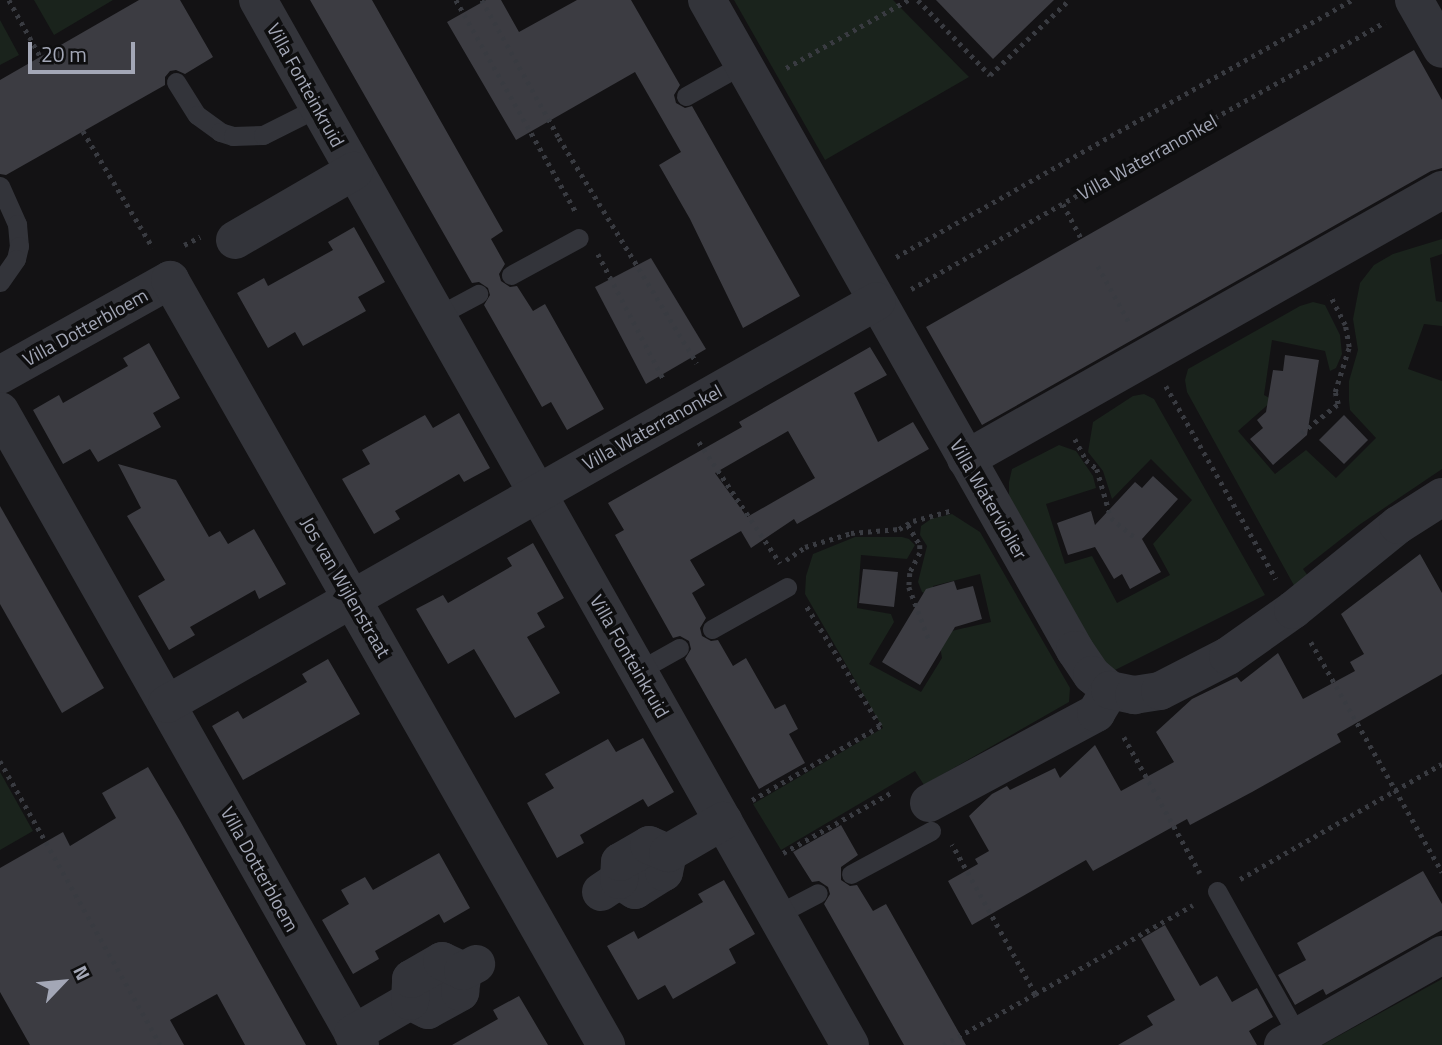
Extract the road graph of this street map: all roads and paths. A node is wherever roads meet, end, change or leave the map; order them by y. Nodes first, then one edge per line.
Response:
1 (9, 0) edge
2 (258, 0) edge
3 (456, 0) edge
4 (482, 0) edge
5 (707, 0) edge
6 (908, 0) edge
7 (918, 0) edge
8 (1069, 0) edge
9 (1352, 0) edge
10 (1401, 10) edge
11 (1442, 49) edge
12 (40, 56) dead end
13 (749, 74) junction
14 (176, 82) dead end
15 (686, 96) dead end
16 (318, 107) junction
17 (83, 131) dead end
18 (354, 171) junction
19 (0, 186) edge
20 (1442, 190) edge
21 (1063, 204) junction
22 (579, 218) dead end
23 (1082, 239) dead end
24 (235, 240) dead end
25 (585, 240) joint
26 (1312, 264) junction
27 (1098, 267) dead end
28 (511, 275) dead end
29 (170, 280) junction
30 (0, 282) edge
31 (870, 288) junction
32 (478, 294) dead end
33 (437, 316) junction
34 (1149, 356) junction
35 (0, 375) edge
36 (715, 392) junction
37 (1058, 408) junction
38 (0, 411) edge
39 (679, 411) junction
40 (1301, 433) dead end
41 (966, 459) junction
42 (536, 492) junction
43 (1442, 497) edge
44 (992, 504) junction
45 (908, 525) junction
46 (1137, 539) dead end
47 (794, 593) joint
48 (352, 597) junction
49 (1293, 610) junction
50 (712, 629) dead end
51 (929, 640) dead end
52 (679, 648) dead end
53 (638, 671) junction
54 (1110, 690) junction
55 (167, 704) junction
56 (0, 761) edge
57 (1442, 764) edge
58 (1395, 790) junction
59 (930, 817) junction
60 (722, 820) junction
61 (751, 870) junction
62 (1442, 872) edge
63 (851, 874) dead end
64 (610, 886) dead end
65 (1217, 891) junction
66 (818, 893) dead end
67 (776, 915) junction
68 (1442, 955) edge
69 (469, 967) dead end
70 (1035, 994) junction
71 (357, 1039) edge
72 (1290, 1041) edge
73 (161, 1045) edge
74 (606, 1045) edge
75 (850, 1045) edge
76 (943, 1045) edge

1 - 12 path
2 - 16 street, Villa Fonteinkruid
3 - 22 path
4 - 36 path
5 - 13 street
6 - 13 path
7 - 8 path
9 - 31 path, Villa Waterranonkel
10 - 11 street
10 - 21 path, Villa Waterranonkel
13 - 15 lane
13 - 31 street
14 - 16 lane
16 - 18 street, Villa Fonteinkruid
17 - 29 path
18 - 24 street
18 - 33 street, Villa Fonteinkruid
19 - 30 lane
20 - 26 street
21 - 23 path
21 - 31 path, Villa Waterranonkel
25 - 28 lane
25 - 39 path
26 - 34 street
26 - 40 path
27 - 34 path
29 - 35 street, Villa Dotterbloem
29 - 48 street, Jos van Wijlenstraat
31 - 36 street, Villa Waterranonkel
31 - 41 street, Villa Waterviolier
32 - 33 lane
33 - 42 street, Villa Fonteinkruid
34 - 37 street
34 - 49 path
36 - 39 street, Villa Waterranonkel
37 - 41 street
37 - 46 path
38 - 55 street, Villa Dotterbloem
39 - 42 street, Villa Waterranonkel
39 - 45 path
41 - 44 street, Villa Waterviolier
42 - 48 street
42 - 53 street, Villa Fonteinkruid
43 - 49 street
44 - 45 path
44 - 54 street, Villa Waterviolier
45 - 51 path
47 - 50 lane
47 - 60 path
48 - 55 street
48 - 74 street, Jos van Wijlenstraat
49 - 54 street
49 - 58 path
52 - 53 lane
53 - 60 street, Villa Fonteinkruid
54 - 59 street
54 - 65 path
55 - 71 street, Villa Dotterbloem
56 - 73 path
57 - 58 path
58 - 62 path
58 - 65 path
59 - 61 path
59 - 63 lane
59 - 70 path
60 - 61 street, Villa Fonteinkruid
60 - 64 street
61 - 67 street, Villa Fonteinkruid
65 - 70 path
65 - 72 lane
66 - 67 lane
67 - 75 street, Villa Fonteinkruid
68 - 72 street
69 - 71 street, Villa Dotterbloem
70 - 76 path

